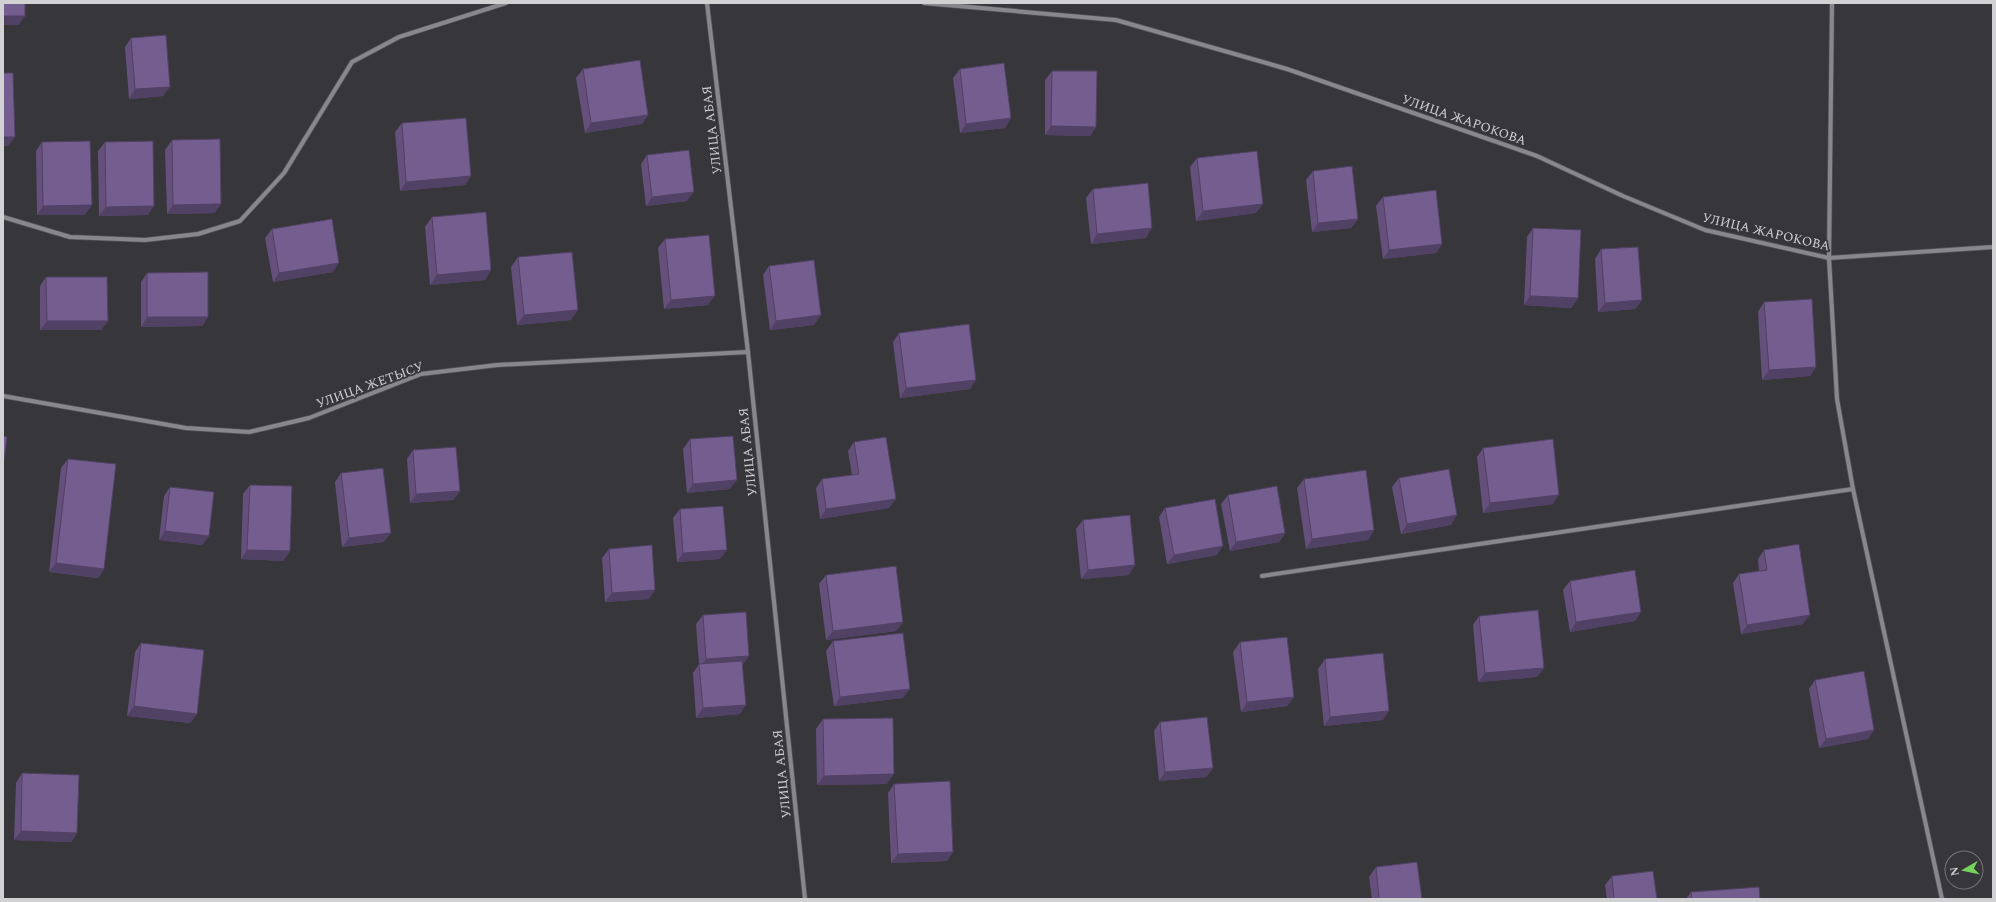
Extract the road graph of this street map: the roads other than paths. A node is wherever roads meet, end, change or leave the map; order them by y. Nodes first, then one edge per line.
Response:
1 (506, 3) edge
2 (707, 3) edge
3 (924, 3) edge
4 (1832, 3) edge
5 (3, 217) edge
6 (1993, 247) edge
7 (1828, 258) junction
8 (748, 352) junction
9 (3, 396) edge
10 (1853, 489) junction
11 (1262, 576) dead end
12 (805, 899) edge
13 (1942, 899) edge

1 - 5 street
2 - 8 street, УЛИЦА АБАЯ
3 - 7 street, УЛИЦА ЖАРОКОВА
4 - 7 street
6 - 7 street, УЛИЦА ЖАРОКОВА
7 - 10 street
8 - 9 street, УЛИЦА ЖЕТЫСУ
8 - 12 street, УЛИЦА АБАЯ
10 - 11 street
10 - 13 street

